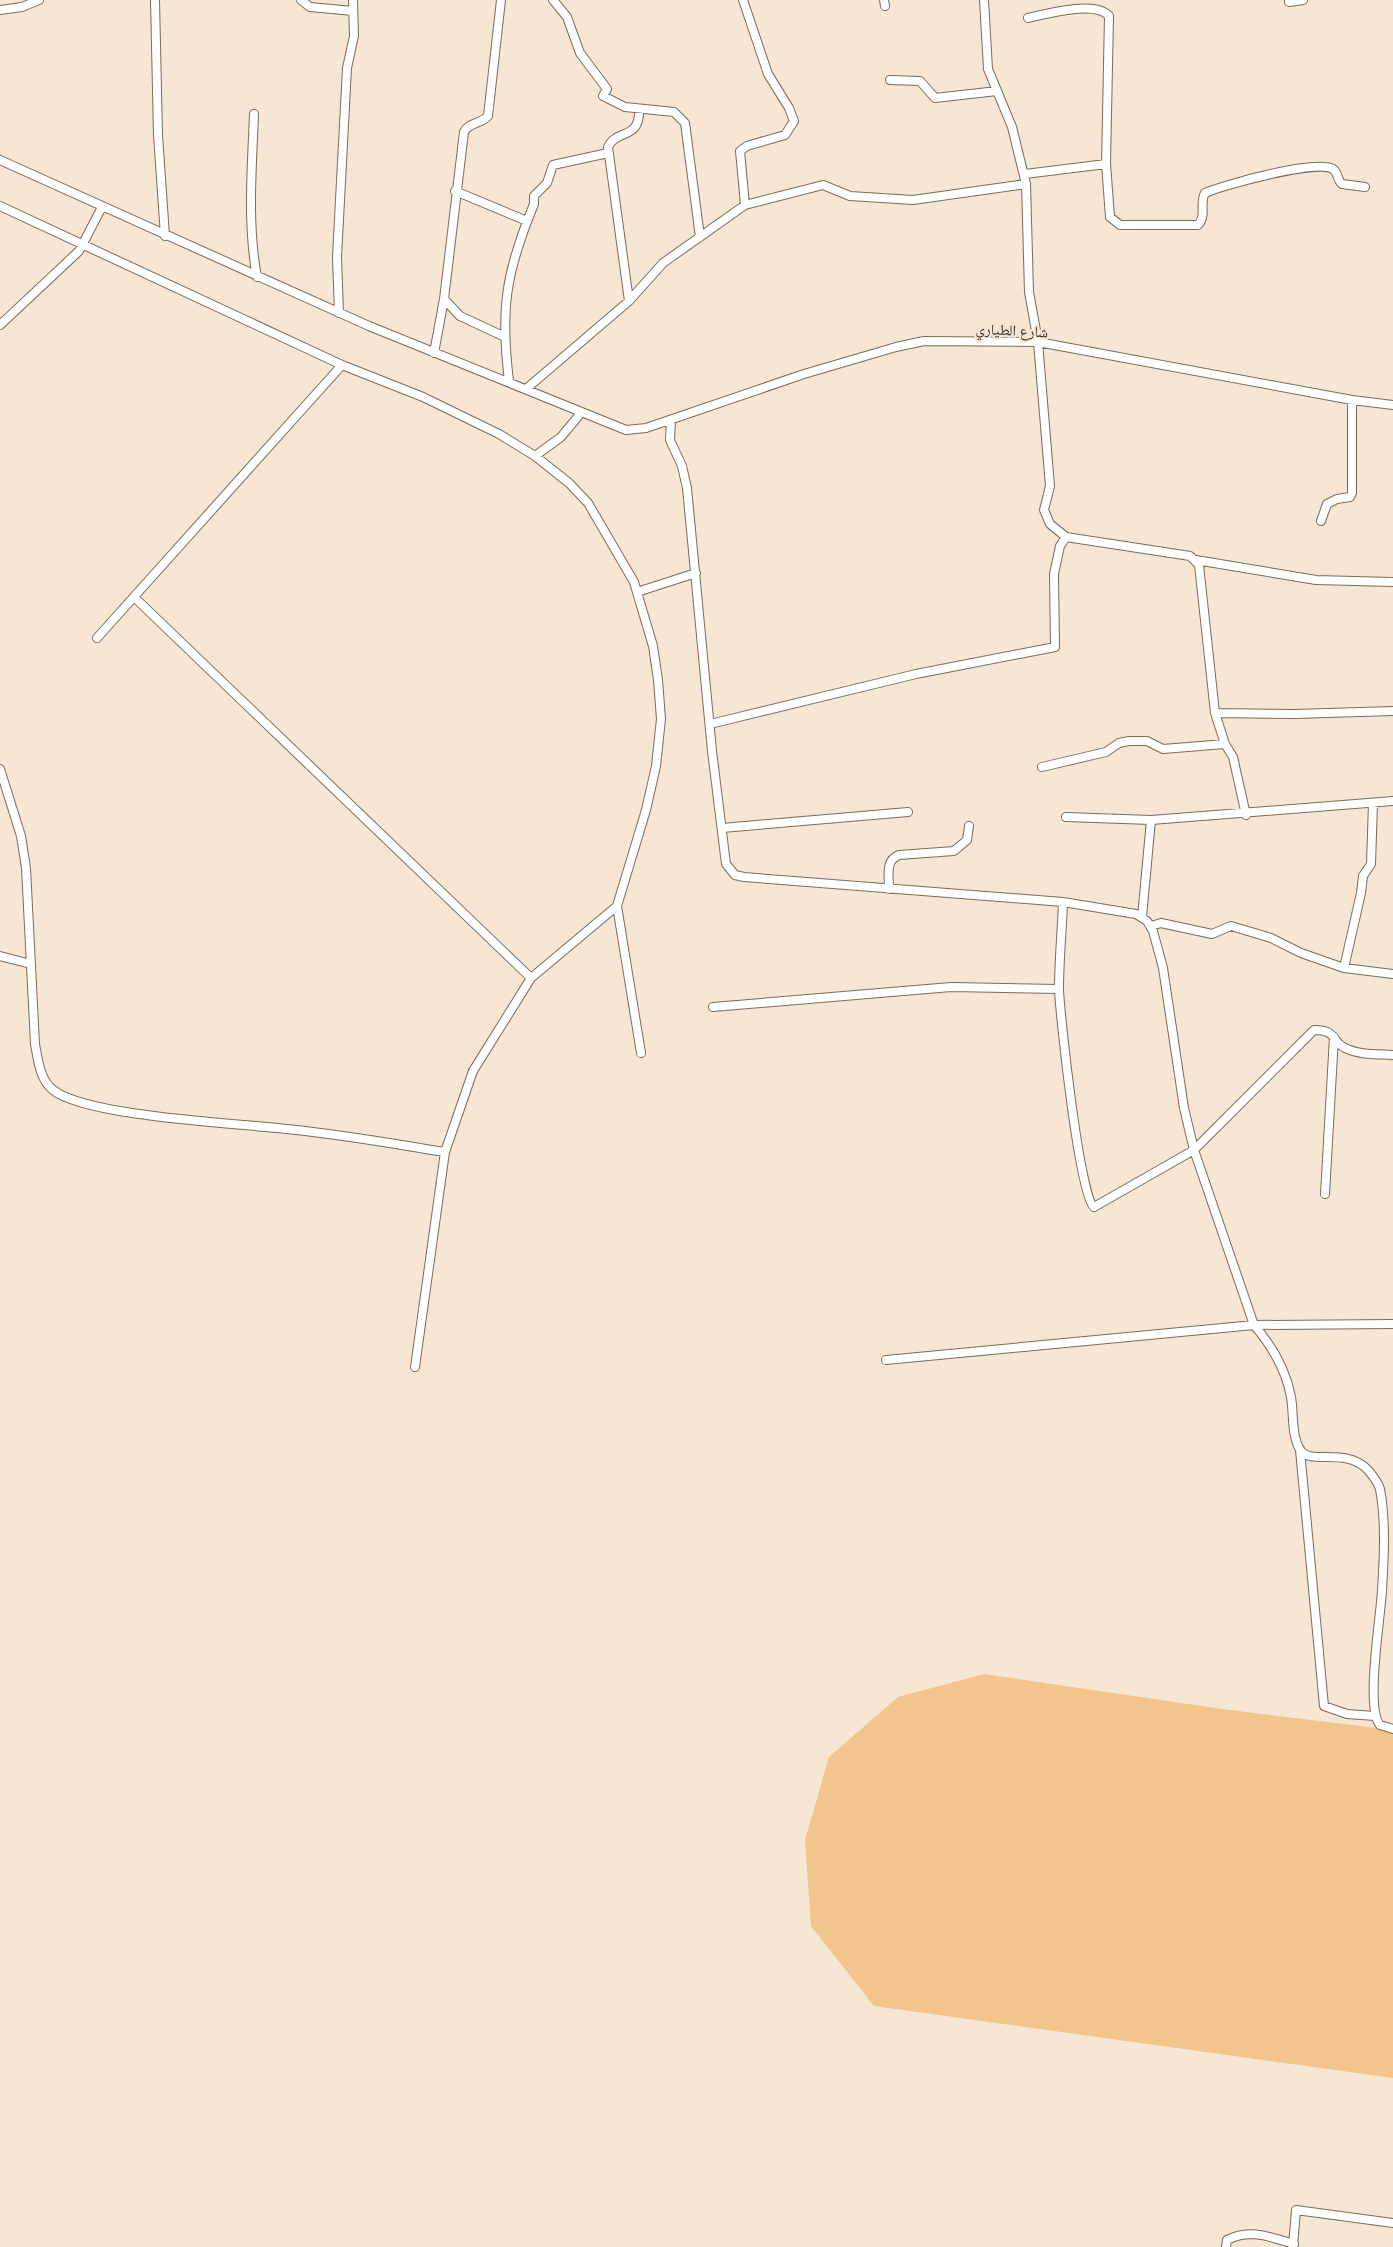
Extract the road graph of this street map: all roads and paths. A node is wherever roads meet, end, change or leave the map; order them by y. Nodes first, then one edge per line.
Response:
1 (39, 0) edge
2 (155, 0) edge
3 (301, 0) edge
4 (353, 0) edge
5 (501, 0) edge
6 (553, 0) edge
7 (743, 0) edge
8 (984, 0) edge
9 (1289, 0) edge
10 (1303, 0) edge
11 (0, 10) edge
12 (353, 11) junction
13 (1028, 18) dead end
14 (890, 80) dead end
15 (997, 91) junction
16 (639, 110) junction
17 (254, 114) dead end
18 (608, 153) junction
19 (0, 160) edge
20 (1106, 164) junction
21 (1025, 174) junction
22 (1026, 184) junction
23 (1365, 187) dead end
24 (455, 191) junction
25 (745, 205) junction
26 (0, 206) edge
27 (102, 207) junction
28 (527, 221) junction
29 (165, 236) junction
30 (700, 237) junction
31 (84, 243) junction
32 (257, 277) junction
33 (444, 299) junction
34 (629, 301) junction
35 (339, 313) junction
36 (0, 325) edge
37 (503, 336) junction
38 (1038, 342) junction
39 (434, 353) junction
40 (342, 365) junction
41 (509, 381) junction
42 (526, 390) junction
43 (1352, 400) junction
44 (1393, 405) edge
45 (581, 413) junction
46 (671, 420) junction
47 (535, 456) junction
48 (1321, 521) dead end
49 (1066, 537) junction
50 (1196, 560) junction
51 (696, 573) junction
52 (1393, 582) edge
53 (637, 592) junction
54 (134, 597) junction
55 (97, 638) dead end
56 (1393, 711) edge
57 (1215, 713) junction
58 (710, 724) junction
59 (1225, 744) junction
60 (1042, 766) dead end
61 (0, 769) edge
62 (1393, 801) edge
63 (1373, 802) junction
64 (908, 812) dead end
65 (1246, 815) junction
66 (1066, 817) dead end
67 (1151, 820) junction
68 (969, 826) dead end
69 (722, 828) junction
70 (889, 889) junction
71 (1063, 902) junction
72 (617, 906) junction
73 (1142, 917) junction
74 (1151, 926) junction
75 (0, 956) edge
76 (31, 964) junction
77 (1344, 968) junction
78 (1393, 974) edge
79 (531, 978) junction
80 (1059, 989) junction
81 (713, 1007) dead end
82 (1334, 1035) junction
83 (641, 1053) dead end
84 (1393, 1055) edge
85 (1194, 1149) junction
86 (445, 1152) junction
87 (1325, 1194) dead end
88 (1393, 1324) edge
89 (1254, 1325) junction
90 (886, 1360) dead end
91 (415, 1367) dead end
92 (1300, 1449) junction
93 (1375, 1716) junction
94 (1393, 1729) edge
95 (1393, 2223) edge
96 (1293, 2246) edge
97 (1226, 2247) edge

1 - 11 street
2 - 29 street
3 - 12 street
4 - 12 street
5 - 24 street
6 - 16 street
7 - 25 street
8 - 15 street
9 - 10 street
12 - 35 street
13 - 20 street
14 - 15 street
15 - 21 street
16 - 18 street
16 - 30 street
17 - 32 street
18 - 28 street
18 - 34 street
19 - 27 street, شارع الطياري
20 - 21 street
20 - 23 street
21 - 22 street
22 - 25 street
22 - 38 street
24 - 28 street
24 - 33 street
25 - 30 street
26 - 31 street
27 - 29 street, شارع الطياري
27 - 31 street
28 - 37 street
29 - 32 street, شارع الطياري
30 - 34 street
31 - 36 street
31 - 40 street
32 - 35 street, شارع الطياري
33 - 37 street
33 - 39 street
34 - 42 street
35 - 39 street, شارع الطياري
37 - 41 street
38 - 43 street, شارع الطياري
38 - 46 street, شارع الطياري
38 - 49 street
39 - 41 street, شارع الطياري
40 - 47 street
40 - 54 street
41 - 42 street, شارع الطياري
42 - 45 street, شارع الطياري
43 - 44 street, شارع الطياري
43 - 48 street
45 - 46 street, شارع الطياري
45 - 47 street
46 - 51 street
47 - 53 street
49 - 50 street
49 - 58 street
50 - 52 street
50 - 57 street
51 - 53 street
51 - 58 street
53 - 72 street
54 - 55 street
54 - 79 street
56 - 57 street
57 - 59 street
58 - 69 street
59 - 60 street
59 - 65 street
61 - 76 street
62 - 63 street
63 - 65 street
63 - 77 street
64 - 69 street
65 - 67 street
66 - 67 street
67 - 73 street
68 - 70 street
69 - 70 street
70 - 71 street
71 - 73 street
71 - 80 street
72 - 79 street
72 - 83 street
73 - 74 street
74 - 77 street
74 - 85 street
75 - 76 street
76 - 86 street
77 - 78 street
79 - 86 street
80 - 81 street
80 - 85 street
82 - 84 street
82 - 85 street
82 - 87 street
85 - 89 street
86 - 91 street
88 - 89 street
89 - 90 street
89 - 92 street
92 - 93 street
92 - 93 street
93 - 94 street
95 - 96 street
96 - 97 street

